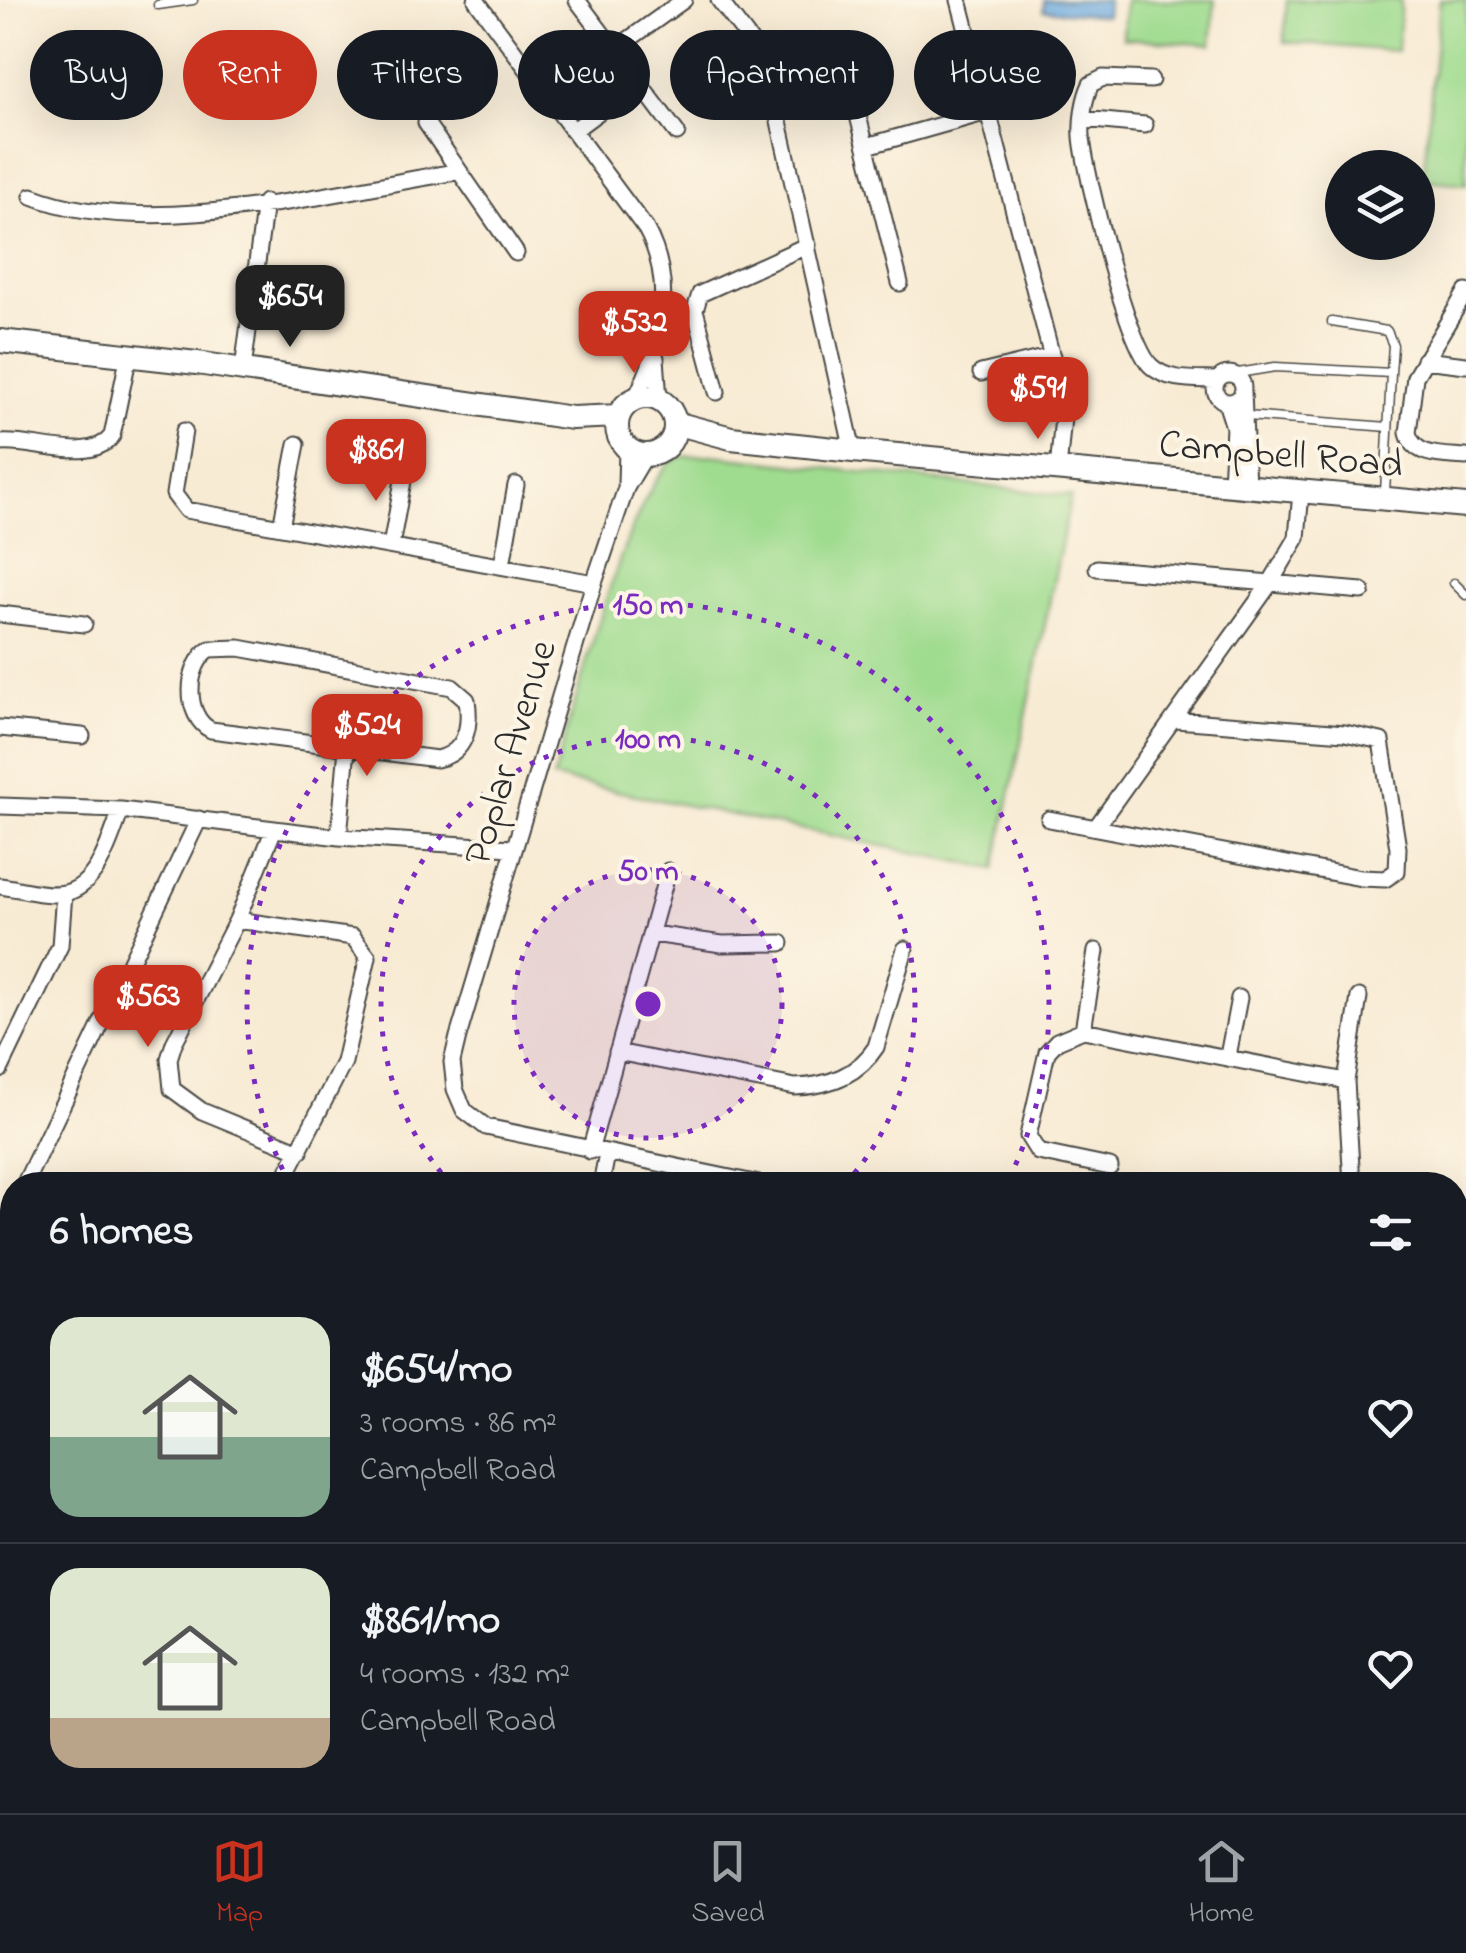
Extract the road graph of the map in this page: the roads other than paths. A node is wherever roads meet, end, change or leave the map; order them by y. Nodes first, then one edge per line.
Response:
1 (193, 0) edge
2 (476, 0) edge
3 (577, 0) edge
4 (684, 0) edge
5 (719, 0) edge
6 (959, 0) edge
7 (158, 6) dead end
8 (599, 30) edge
9 (642, 30) edge
10 (742, 30) edge
11 (966, 30) edge
12 (1152, 80) dead end
13 (650, 98) edge
14 (1083, 119) junction
15 (588, 120) edge
16 (779, 120) edge
17 (860, 120) edge
18 (959, 120) edge
19 (989, 120) edge
20 (426, 123) dead end
21 (1145, 125) dead end
22 (574, 130) junction
23 (677, 133) dead end
24 (867, 146) junction
25 (456, 172) junction
26 (32, 196) dead end
27 (265, 202) junction
28 (808, 245) junction
29 (516, 253) dead end
30 (900, 283) dead end
31 (1466, 292) edge
32 (1332, 322) dead end
33 (0, 341) edge
34 (656, 349) junction
35 (130, 354) junction
36 (1052, 356) junction
37 (1424, 360) junction
38 (1466, 364) edge
39 (242, 370) junction
40 (981, 373) dead end
41 (1391, 373) junction
42 (1223, 388) junction
43 (716, 392) dead end
44 (647, 399) junction
45 (1247, 416) junction
46 (1388, 426) junction
47 (184, 431) dead end
48 (674, 431) junction
49 (627, 439) junction
50 (0, 443) edge
51 (297, 444) dead end
52 (853, 451) junction
53 (1466, 457) edge
54 (405, 470) dead end
55 (1058, 470) junction
56 (516, 485) dead end
57 (1239, 486) junction
58 (1301, 492) junction
59 (1384, 499) junction
60 (1466, 506) edge
61 (282, 527) junction
62 (391, 546) junction
63 (502, 565) junction
64 (1097, 568) dead end
65 (594, 583) junction
66 (1454, 583) dead end
67 (1270, 585) junction
68 (1362, 591) dead end
69 (1466, 595) edge
70 (0, 614) edge
71 (84, 624) dead end
72 (1176, 720) junction
73 (0, 728) edge
74 (82, 736) dead end
75 (347, 748) junction
76 (0, 806) edge
77 (121, 810) junction
78 (199, 819) junction
79 (1049, 819) dead end
80 (1097, 826) junction
81 (274, 829) junction
82 (339, 837) junction
83 (512, 848) junction
84 (668, 871) dead end
85 (0, 886) edge
86 (64, 893) junction
87 (237, 920) junction
88 (653, 934) junction
89 (781, 943) dead end
90 (905, 949) dead end
91 (1096, 951) dead end
92 (1358, 997) dead end
93 (1240, 998) dead end
94 (1083, 1030) junction
95 (617, 1052) junction
96 (1228, 1056) junction
97 (0, 1070) edge
98 (1346, 1082) junction
99 (300, 1151) junction
100 (598, 1152) junction
101 (1110, 1167) dead end
102 (30, 1172) edge
103 (288, 1172) edge
104 (600, 1172) edge
105 (699, 1172) edge
106 (1351, 1172) edge

1 - 7 lane
2 - 22 street
3 - 8 street
4 - 9 street
5 - 10 street
6 - 11 street
12 - 14 street
13 - 23 street
14 - 21 street
14 - 42 street
15 - 22 street
16 - 28 street
17 - 24 street
18 - 24 street
19 - 36 street
20 - 25 street
22 - 34 street
24 - 30 street
25 - 27 street
25 - 29 street
26 - 27 street
27 - 39 street
28 - 43 street
28 - 52 street
31 - 37 street
32 - 41 lane
33 - 35 street
34 - 44 street
34 - 44 street
35 - 39 street
35 - 50 street
36 - 40 street
36 - 55 street
37 - 38 street
37 - 53 street
39 - 49 street
41 - 42 lane
41 - 46 lane
42 - 45 street
42 - 57 street
44 - 48 street
44 - 49 street
45 - 46 lane
45 - 57 street
46 - 59 lane
47 - 61 street
48 - 49 street
48 - 52 street, Campbell Road
49 - 65 street, Poplar Avenue
51 - 61 street
52 - 55 street, Campbell Road
54 - 62 street
55 - 57 street, Campbell Road
56 - 63 street
57 - 58 street, Campbell Road
58 - 59 street, Campbell Road
58 - 67 street
59 - 60 street, Campbell Road
61 - 62 street
62 - 63 street
63 - 65 street
64 - 67 street
65 - 83 street, Poplar Avenue
66 - 69 lane
67 - 68 street
67 - 72 street
70 - 71 street
72 - 80 street
72 - 80 street
73 - 74 street
75 - 75 street
75 - 82 street
76 - 77 street
77 - 78 street
77 - 86 street
78 - 81 street
78 - 102 street
79 - 80 street
81 - 82 street
81 - 87 street
82 - 83 street
83 - 100 street, Poplar Avenue
84 - 88 street
85 - 86 street
86 - 97 street
87 - 99 street
87 - 99 street
88 - 89 street
88 - 95 street
90 - 95 street
91 - 94 street
92 - 98 street
93 - 96 street
94 - 96 street
94 - 101 street
95 - 100 street
96 - 98 street
98 - 106 street
99 - 103 street
100 - 104 street
100 - 105 street, Poplar Avenue

